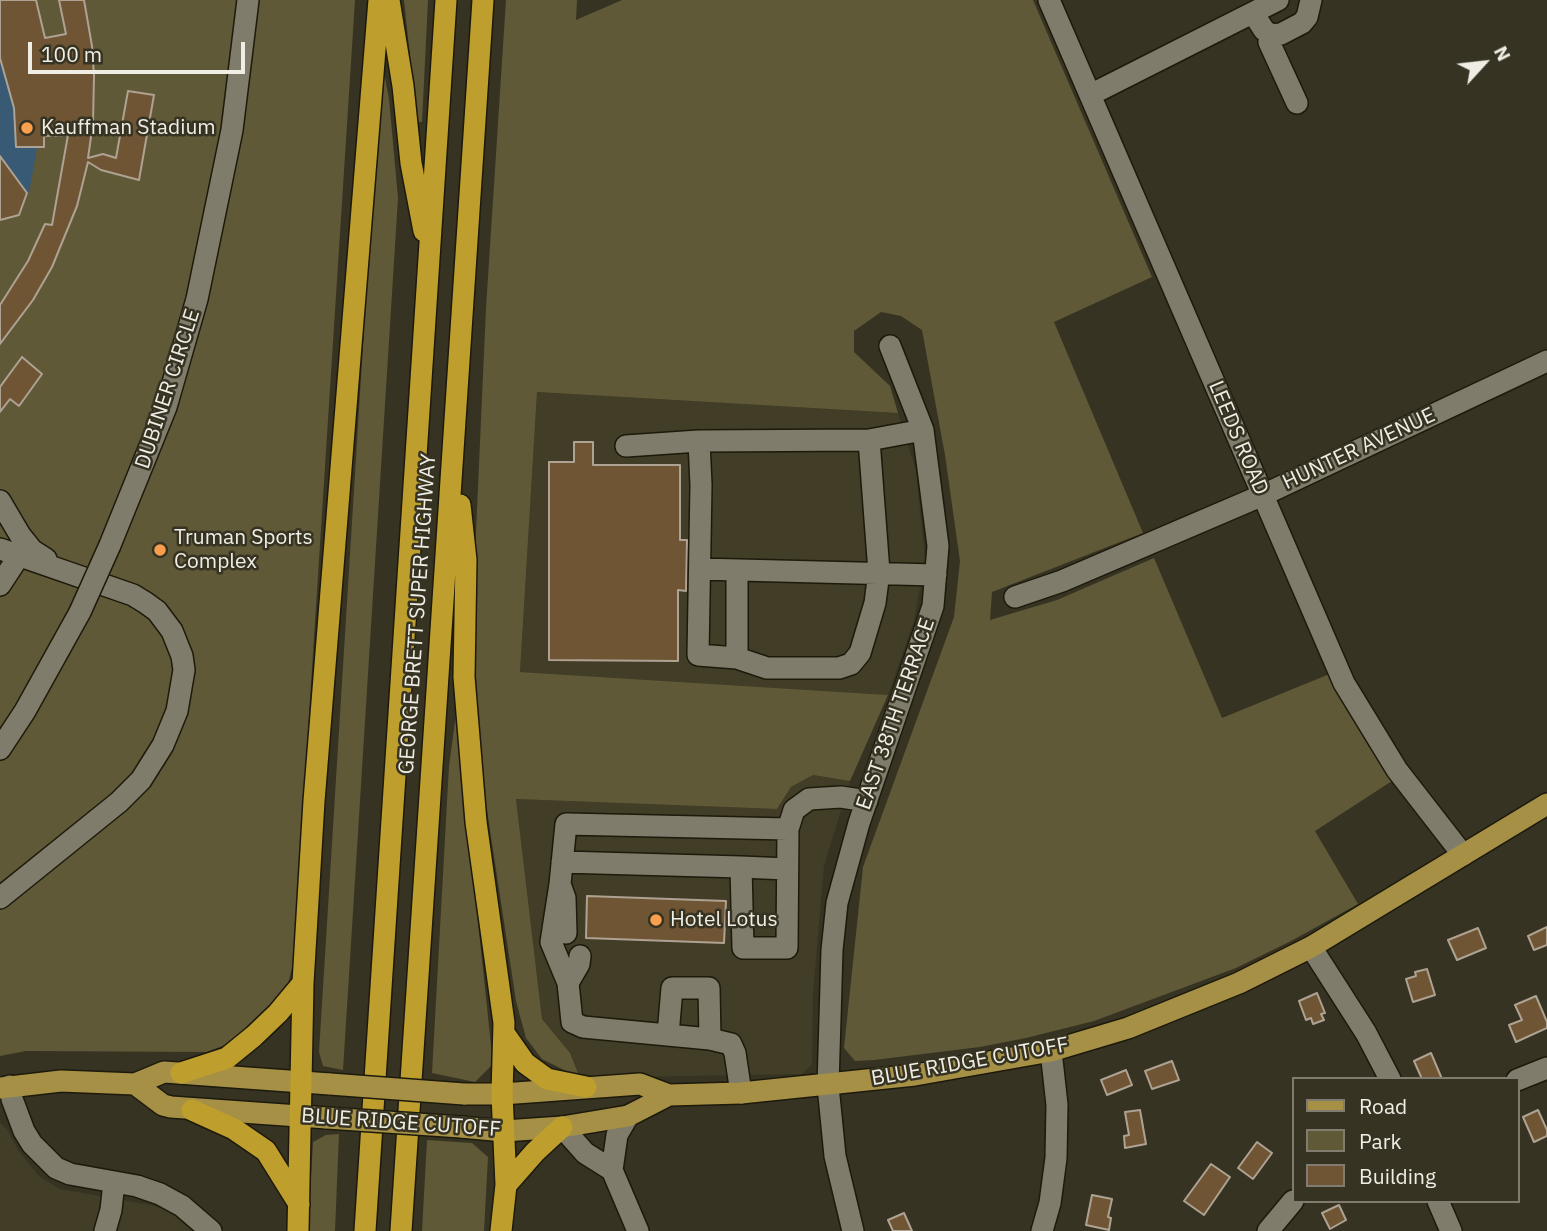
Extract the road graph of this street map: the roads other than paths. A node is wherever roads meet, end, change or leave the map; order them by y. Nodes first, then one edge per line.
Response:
1 (248, 0) edge
2 (379, 0) edge
3 (389, 0) edge
4 (446, 0) edge
5 (483, 0) edge
6 (1049, 0) edge
7 (1278, 0) edge
8 (1311, 0) edge
9 (1253, 13) junction
10 (1271, 35) junction
11 (1090, 94) junction
12 (1297, 103) dead end
13 (429, 260) junction
14 (890, 346) dead end
15 (1547, 361) edge
16 (923, 430) junction
17 (869, 440) junction
18 (699, 441) junction
19 (453, 445) junction
20 (626, 446) dead end
21 (1263, 495) junction
22 (0, 501) edge
23 (9, 552) edge
24 (700, 569) junction
25 (737, 570) junction
26 (65, 572) junction
27 (879, 572) junction
28 (936, 575) junction
29 (0, 585) edge
30 (1015, 597) dead end
31 (737, 658) junction
32 (0, 749) edge
33 (867, 801) junction
34 (1547, 804) edge
35 (788, 829) junction
36 (1463, 855) junction
37 (562, 862) junction
38 (741, 867) junction
39 (788, 869) junction
40 (560, 884) junction
41 (0, 898) edge
42 (566, 933) dead end
43 (1311, 947) junction
44 (580, 956) dead end
45 (568, 982) junction
46 (303, 983) junction
47 (504, 1032) junction
48 (668, 1035) junction
49 (710, 1039) junction
50 (1051, 1051) junction
51 (1547, 1068) edge
52 (181, 1073) junction
53 (1389, 1077) edge
54 (1519, 1079) edge
55 (303, 1081) junction
56 (135, 1084) junction
57 (828, 1086) junction
58 (5, 1087) edge
59 (586, 1087) junction
60 (741, 1093) junction
61 (502, 1094) junction
62 (669, 1095) junction
63 (192, 1110) junction
64 (301, 1116) junction
65 (628, 1116) junction
66 (562, 1127) junction
67 (504, 1132) junction
68 (612, 1170) junction
69 (114, 1182) junction
70 (506, 1185) junction
71 (1292, 1202) edge
72 (299, 1204) junction
73 (1440, 1214) edge
74 (105, 1231) edge
75 (211, 1231) edge
76 (298, 1231) edge
77 (365, 1231) edge
78 (401, 1231) edge
79 (501, 1231) edge
80 (638, 1231) edge
81 (853, 1231) edge
82 (1042, 1231) edge
83 (1268, 1231) edge
84 (1451, 1231) edge

1 - 32 street, DUBINER CIRCLE, bridge
2 - 46 highway
3 - 13 highway
4 - 13 highway, GEORGE BRETT SUPER HIGHWAY
5 - 19 highway, GEORGE BRETT SUPER HIGHWAY
6 - 11 street, LEEDS ROAD
7 - 9 street
8 - 10 street
9 - 10 street
9 - 11 street
10 - 12 street
11 - 21 street, LEEDS ROAD
13 - 77 highway, GEORGE BRETT SUPER HIGHWAY
14 - 16 street, EAST 38TH TERRACE
15 - 21 street, HUNTER AVENUE
16 - 17 street
16 - 28 street, EAST 38TH TERRACE
17 - 18 street
17 - 27 street
18 - 20 street
18 - 24 street
19 - 47 highway
19 - 78 highway, GEORGE BRETT SUPER HIGHWAY
21 - 30 street, HUNTER AVENUE
21 - 36 street, LEEDS ROAD
22 - 26 street
23 - 26 street
23 - 29 street
24 - 25 street
24 - 31 street
25 - 27 street
25 - 31 street
26 - 41 street
27 - 28 street
27 - 31 street
28 - 33 street, EAST 38TH TERRACE
33 - 35 street
33 - 57 street, EAST 38TH TERRACE
34 - 36 main road, BLUE RIDGE CUTOFF
35 - 37 street
35 - 39 street
36 - 43 main road, BLUE RIDGE CUTOFF
37 - 38 street
37 - 40 street
38 - 39 street
38 - 39 street
40 - 42 street
40 - 45 street
43 - 50 main road, BLUE RIDGE CUTOFF
43 - 53 street
44 - 45 street
45 - 48 street
46 - 52 highway
46 - 55 highway
47 - 59 highway
47 - 61 highway
48 - 49 street
48 - 49 street
49 - 60 street
50 - 57 main road, BLUE RIDGE CUTOFF
50 - 82 street
51 - 54 street
52 - 55 main road, BLUE RIDGE CUTOFF
52 - 56 main road, BLUE RIDGE CUTOFF
55 - 61 main road, BLUE RIDGE CUTOFF, bridge
55 - 64 highway
56 - 58 main road, BLUE RIDGE CUTOFF
56 - 63 main road, BLUE RIDGE CUTOFF
57 - 60 main road, BLUE RIDGE CUTOFF
57 - 81 street, EAST 38TH TERRACE
58 - 69 street
59 - 61 main road, BLUE RIDGE CUTOFF
59 - 62 main road, BLUE RIDGE CUTOFF
60 - 62 main road, BLUE RIDGE CUTOFF
61 - 67 highway
62 - 65 main road, BLUE RIDGE CUTOFF
63 - 64 main road, BLUE RIDGE CUTOFF
63 - 72 highway
64 - 67 main road, BLUE RIDGE CUTOFF, bridge
64 - 72 highway
65 - 66 main road, BLUE RIDGE CUTOFF
65 - 68 street
66 - 67 main road, BLUE RIDGE CUTOFF
66 - 68 street
66 - 70 highway
67 - 70 highway
68 - 80 street
69 - 74 street
69 - 75 street
70 - 79 highway
71 - 83 street
72 - 76 highway
73 - 84 street

